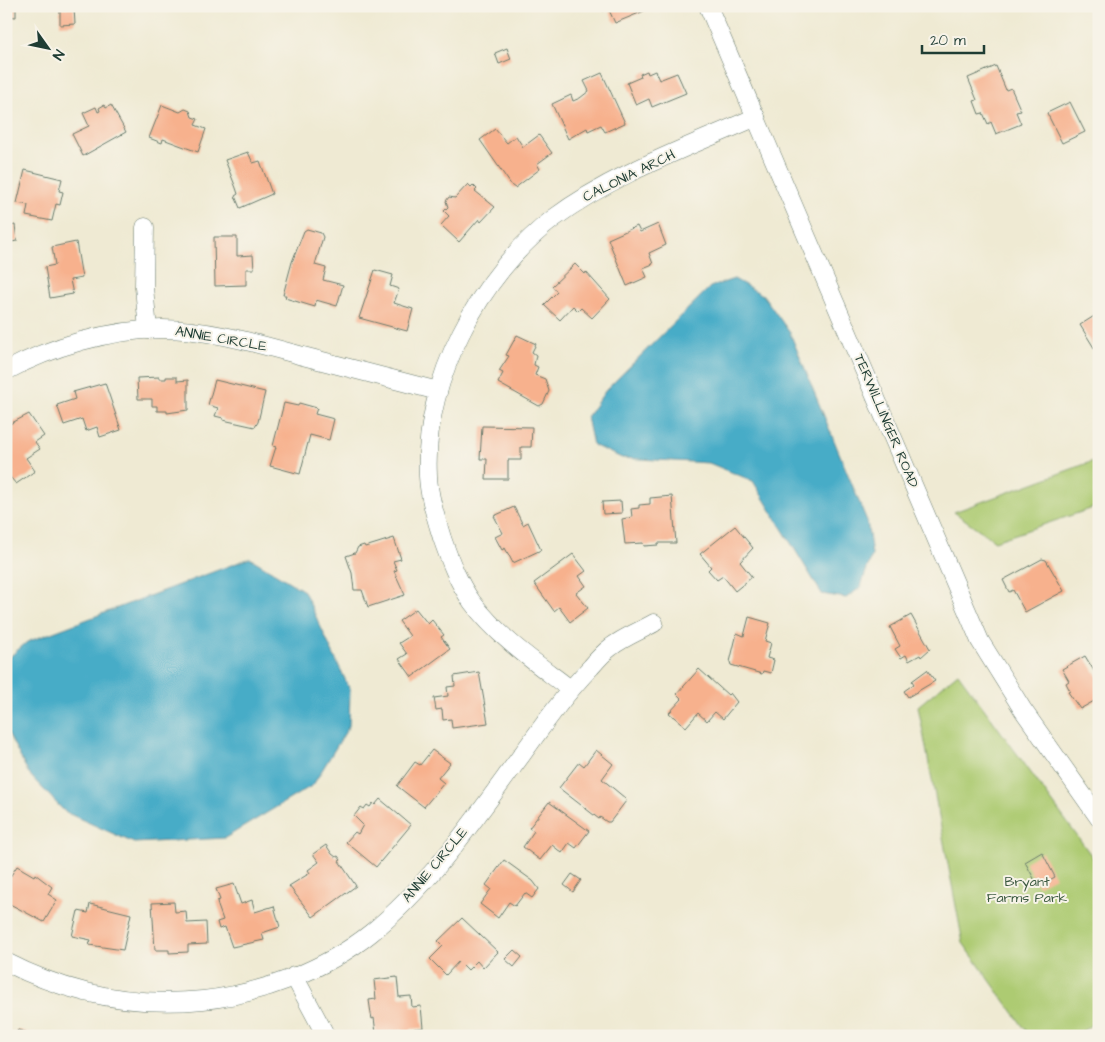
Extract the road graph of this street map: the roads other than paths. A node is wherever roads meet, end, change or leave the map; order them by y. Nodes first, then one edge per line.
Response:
1 (708, 6) edge
2 (756, 117) junction
3 (144, 227) dead end
4 (148, 330) junction
5 (6, 371) edge
6 (438, 391) junction
7 (654, 623) dead end
8 (570, 688) junction
9 (1099, 818) edge
10 (6, 962) edge
11 (294, 976) junction
12 (326, 1036) edge

1 - 2 street, TERWILLINGER ROAD
2 - 6 street, CALONIA ARCH
2 - 9 street, TERWILLINGER ROAD
3 - 4 street
4 - 5 street, ANNIE CIRCLE
4 - 6 street, ANNIE CIRCLE
6 - 8 street, CALONIA ARCH
7 - 8 street, ANNIE CIRCLE
8 - 11 street, ANNIE CIRCLE
10 - 11 street, ANNIE CIRCLE
11 - 12 street

